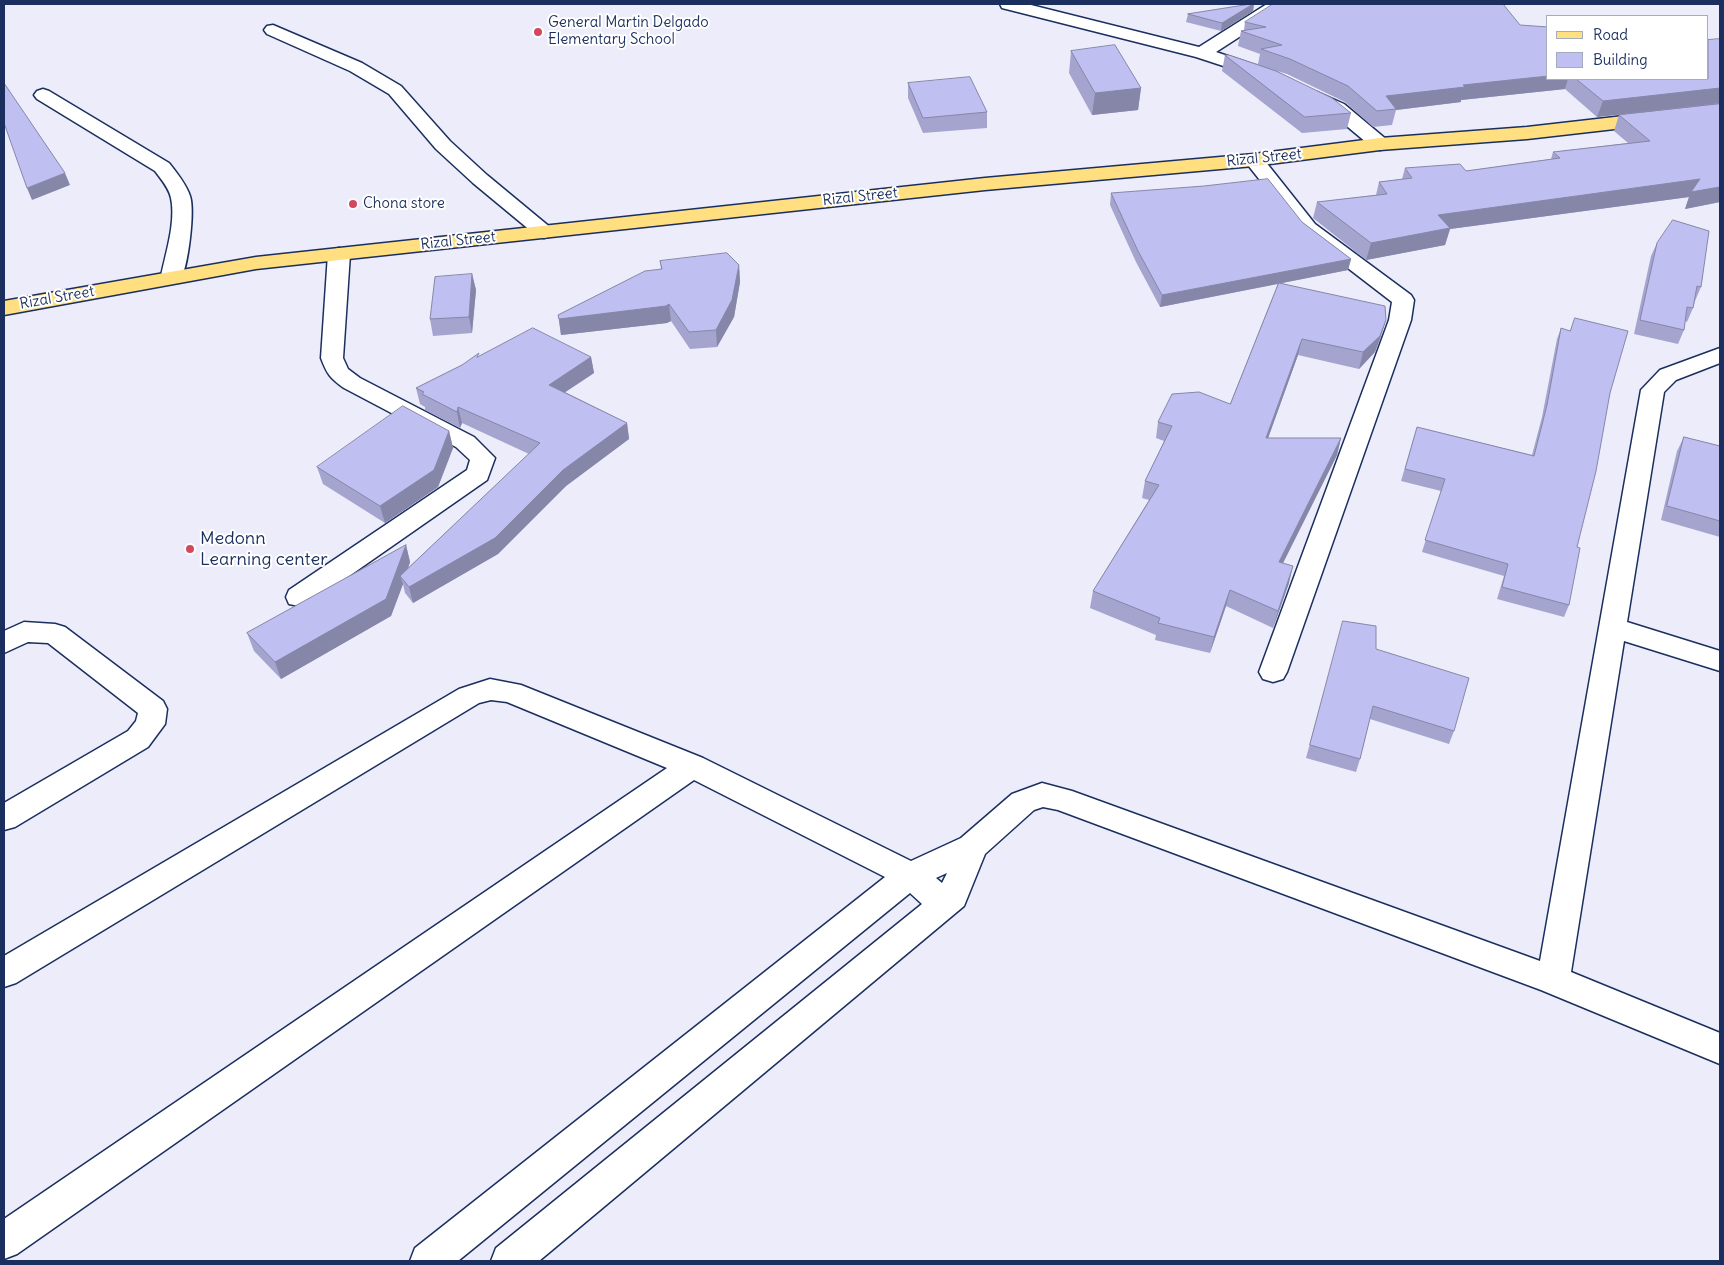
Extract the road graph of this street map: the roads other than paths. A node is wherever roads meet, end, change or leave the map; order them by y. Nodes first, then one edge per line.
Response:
1 (1008, 4) edge
2 (1278, 4) edge
3 (273, 30) dead end
4 (1202, 53) junction
5 (1280, 80) edge
6 (1304, 92) edge
7 (43, 95) dead end
8 (1720, 111) edge
9 (1380, 144) junction
10 (1254, 160) junction
11 (544, 232) junction
12 (339, 254) junction
13 (172, 276) junction
14 (4, 308) edge
15 (1720, 355) edge
16 (299, 597) dead end
17 (1612, 627) junction
18 (4, 643) edge
19 (1720, 661) edge
20 (1273, 672) dead end
21 (692, 766) junction
22 (4, 818) edge
23 (972, 847) junction
24 (910, 875) junction
25 (944, 903) junction
26 (4, 973) edge
27 (1553, 980) junction
28 (1720, 1049) edge
29 (4, 1241) edge
30 (429, 1261) edge
31 (510, 1261) edge

1 - 4 street
2 - 4 street
3 - 11 street
4 - 5 street
6 - 9 street
7 - 13 street
8 - 9 main road, Rizal Street
9 - 10 main road, Rizal Street
10 - 11 main road, Rizal Street
10 - 20 street
11 - 12 main road, Rizal Street
12 - 13 main road, Rizal Street
12 - 16 street
13 - 14 main road, Rizal Street
15 - 17 street
17 - 19 street
17 - 27 street
18 - 22 street
21 - 24 street
21 - 26 street
21 - 29 street
23 - 24 street
23 - 25 street
23 - 27 street
24 - 25 street
24 - 30 street
25 - 31 street
27 - 28 street

